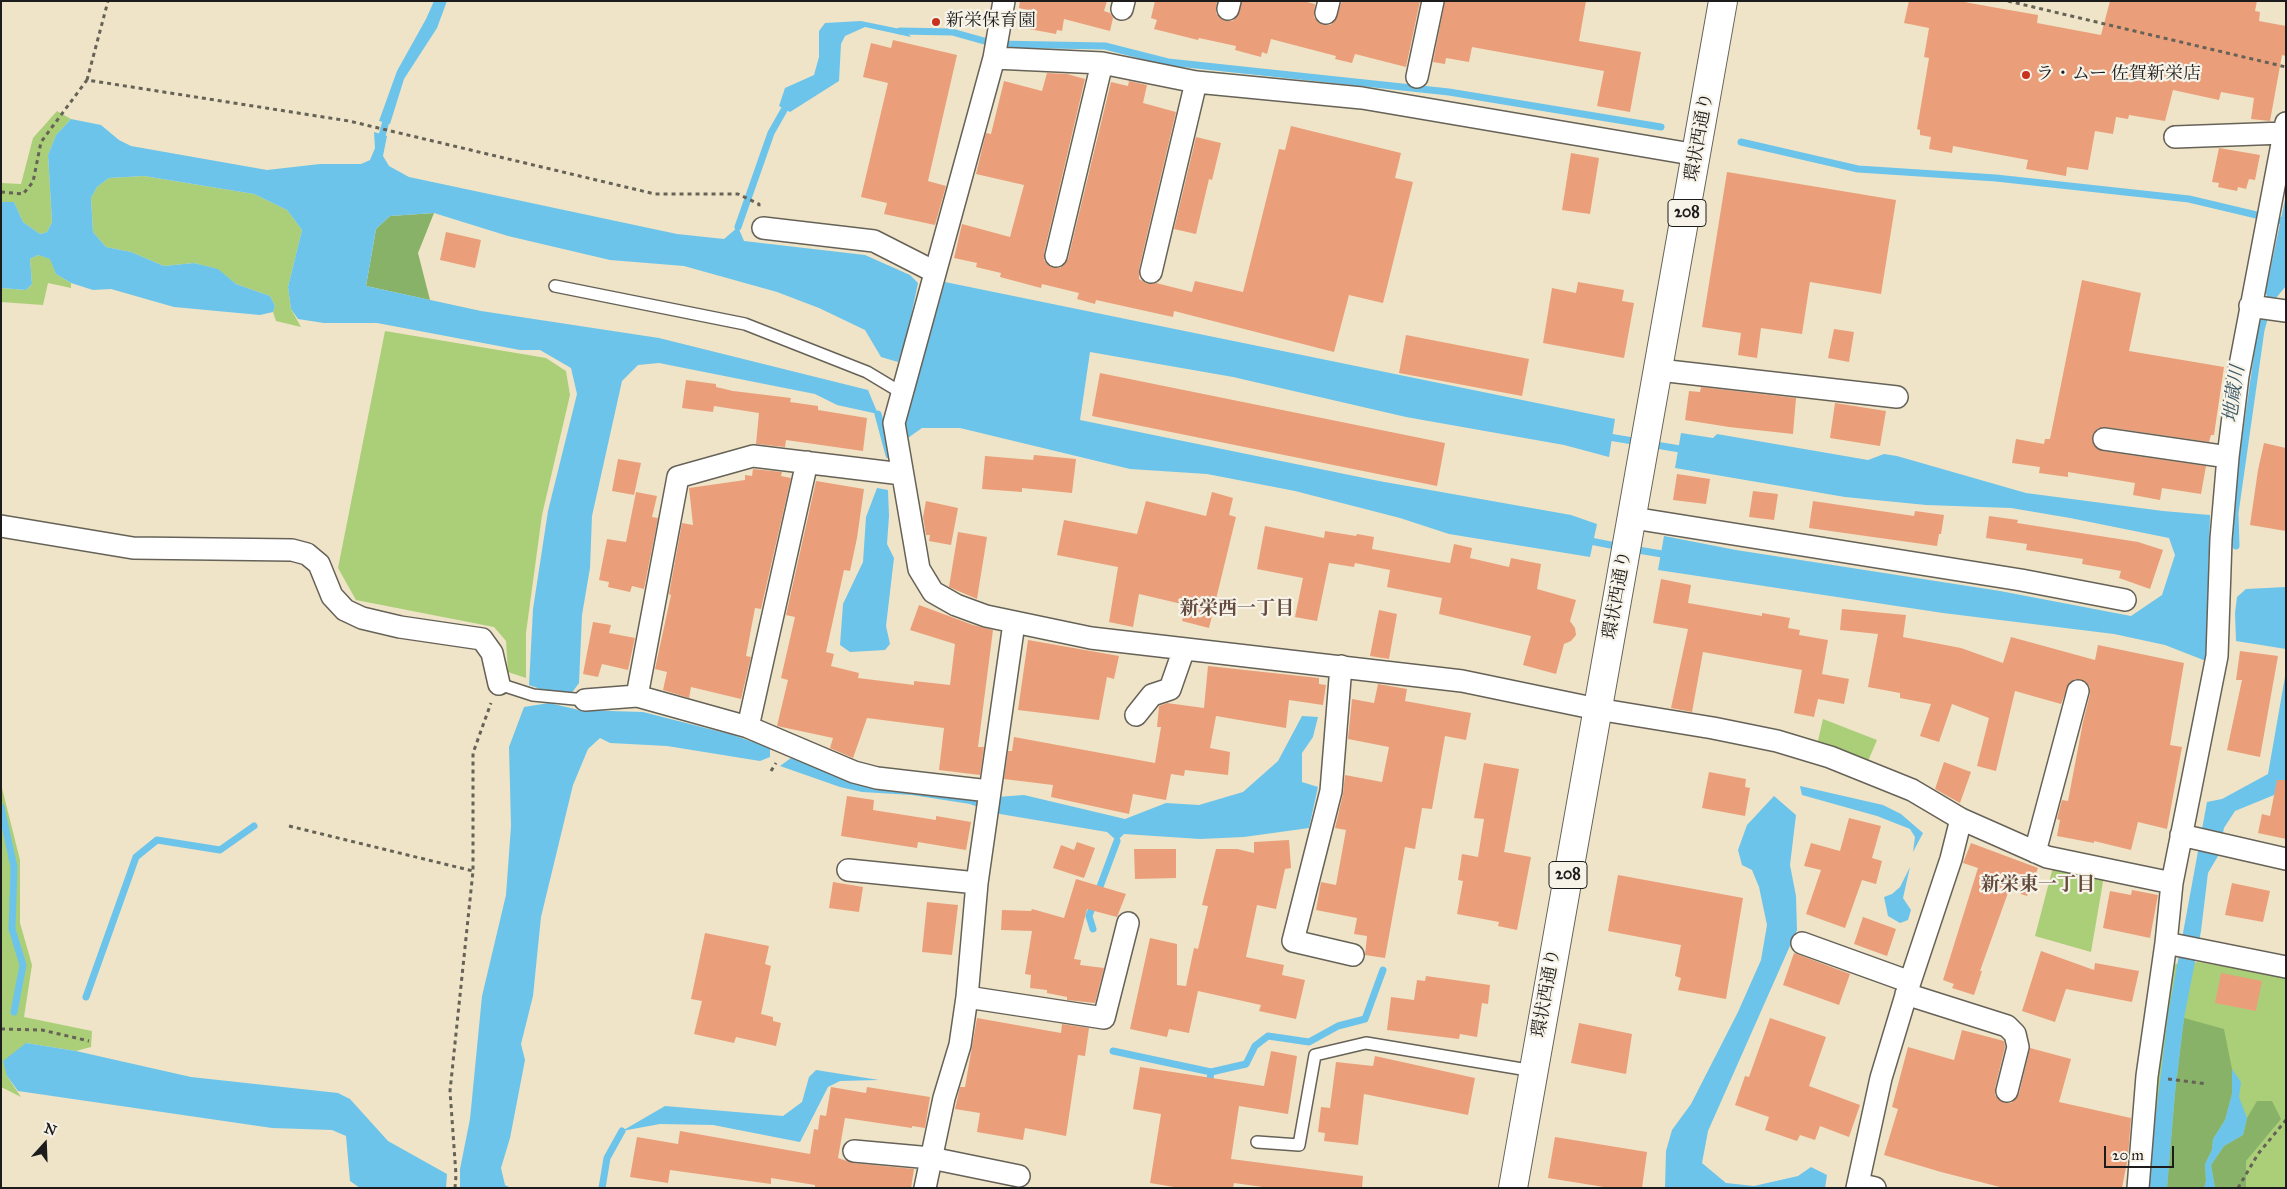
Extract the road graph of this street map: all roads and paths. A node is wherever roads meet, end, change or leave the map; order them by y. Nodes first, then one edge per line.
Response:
1 (108, 1) edge
2 (1004, 1) edge
3 (1433, 1) edge
4 (1723, 1) edge
5 (2008, 1) edge
6 (994, 58) junction
7 (1102, 63) junction
8 (2286, 66) edge
9 (1418, 77) dead end
10 (87, 80) junction
11 (1196, 82) junction
12 (2285, 128) edge
13 (2175, 137) dead end
14 (1697, 155) junction
15 (1, 192) edge
16 (759, 204) dead end
17 (763, 228) dead end
18 (1056, 256) dead end
19 (1150, 272) dead end
20 (934, 278) junction
21 (555, 286) dead end
22 (2250, 306) junction
23 (2285, 312) edge
24 (1659, 370) junction
25 (902, 393) junction
26 (1897, 397) dead end
27 (2104, 439) dead end
28 (2228, 457) junction
29 (807, 462) junction
30 (902, 474) junction
31 (1631, 524) junction
32 (1, 526) edge
33 (2125, 600) dead end
34 (1014, 623) junction
35 (1184, 649) junction
36 (1341, 666) junction
37 (498, 684) junction
38 (2078, 691) dead end
39 (637, 696) junction
40 (576, 699) joint
41 (1597, 709) junction
42 (1136, 715) dead end
43 (748, 727) junction
44 (989, 791) junction
45 (1961, 819) junction
46 (289, 826) dead end
47 (2186, 836) junction
48 (2035, 852) junction
49 (2286, 859) edge
50 (848, 870) dead end
51 (473, 871) junction
52 (977, 883) junction
53 (2172, 884) junction
54 (1128, 923) dead end
55 (1802, 943) dead end
56 (2170, 944) junction
57 (1353, 955) dead end
58 (2286, 966) edge
59 (1908, 988) junction
60 (967, 997) junction
61 (1, 1029) edge
62 (89, 1041) dead end
63 (1534, 1071) junction
64 (2178, 1080) dead end
65 (2207, 1084) dead end
66 (2007, 1091) dead end
67 (2286, 1120) edge
68 (1257, 1142) dead end
69 (854, 1151) dead end
70 (931, 1158) junction
71 (1019, 1176) dead end
72 (1863, 1186) edge
73 (455, 1188) edge
74 (925, 1188) edge
75 (1513, 1188) edge
76 (2138, 1188) edge
77 (2238, 1188) edge

1 - 10 path
2 - 6 street
3 - 9 street
4 - 14 highway, 環状西通り / 208
5 - 8 path
6 - 7 street
6 - 20 street
7 - 11 street
7 - 18 street
10 - 15 path
10 - 16 path
11 - 14 street
11 - 19 street
12 - 13 street
12 - 22 street
14 - 24 highway, 環状西通り / 208
17 - 20 street
20 - 25 street
21 - 25 lane
22 - 23 street
22 - 28 street
24 - 26 street
24 - 31 highway, 環状西通り / 208
25 - 30 street
27 - 28 street
28 - 47 street
29 - 30 street
29 - 39 street
29 - 43 street
30 - 34 street
31 - 33 street
31 - 41 highway, 環状西通り / 208
32 - 37 street
34 - 35 street
34 - 44 street
35 - 36 street
35 - 42 street
36 - 41 street
36 - 57 street
37 - 40 lane
37 - 51 path
38 - 48 street
39 - 40 street
39 - 43 street
41 - 45 street
41 - 63 highway, 環状西通り / 208
43 - 44 street
44 - 52 street
45 - 48 street
45 - 59 street
46 - 51 path
47 - 49 street
47 - 53 street
48 - 53 street
50 - 52 street
51 - 73 path
52 - 60 street
53 - 56 street
54 - 60 street
55 - 59 street
56 - 58 street
56 - 76 street
59 - 66 street
59 - 72 street
60 - 70 street
61 - 62 path
63 - 68 lane
63 - 75 highway, 環状西通り / 208
64 - 65 path
67 - 77 path
69 - 70 street
70 - 71 street
70 - 74 street

